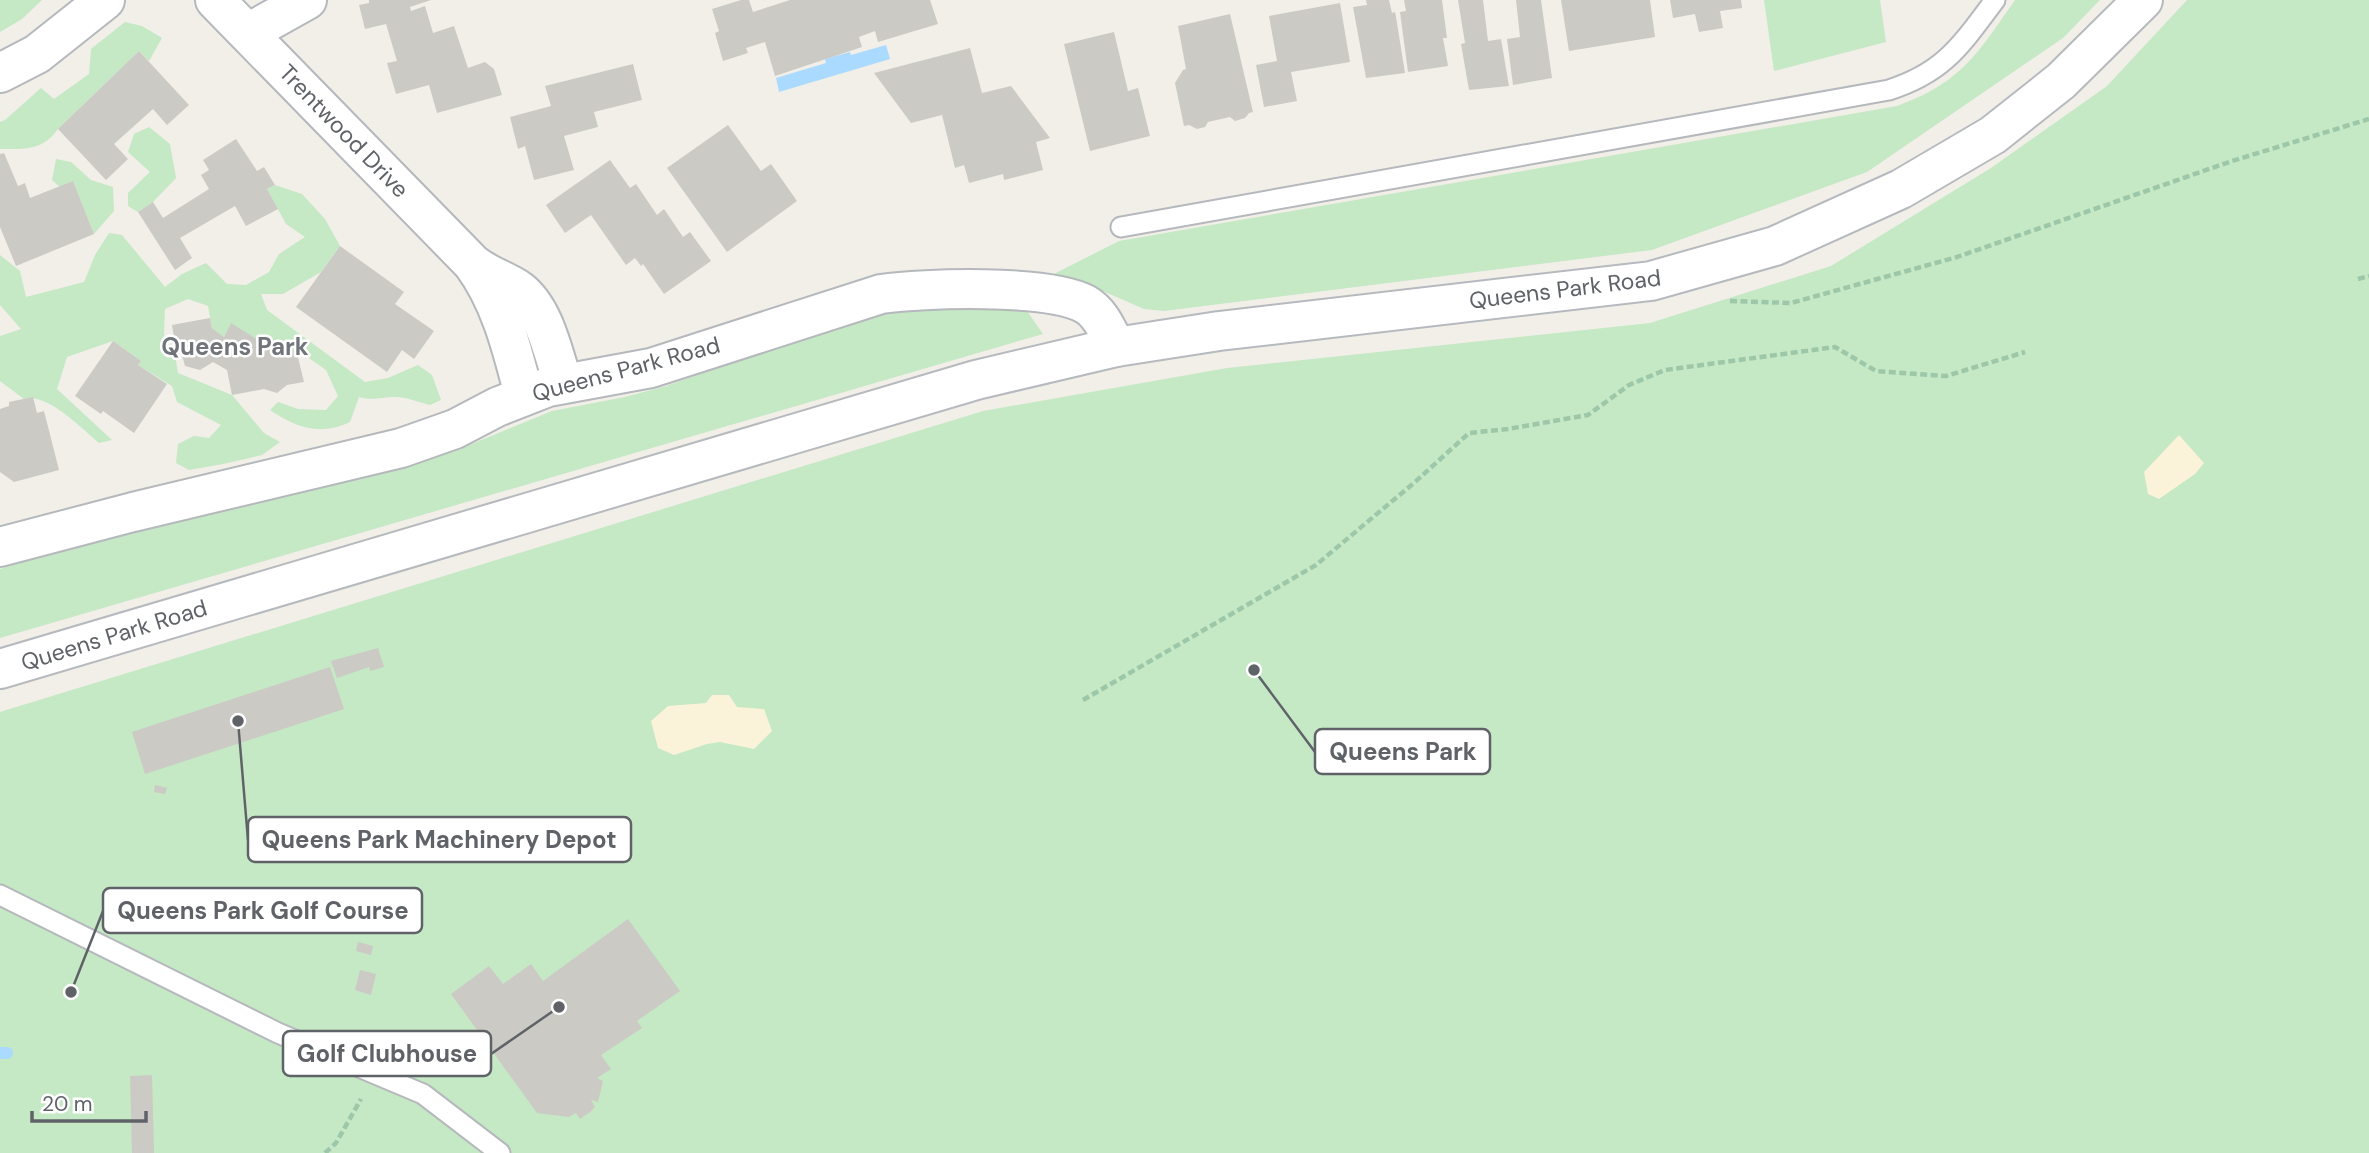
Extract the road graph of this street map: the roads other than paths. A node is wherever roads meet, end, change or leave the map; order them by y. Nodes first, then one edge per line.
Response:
1 (105, 0) edge
2 (215, 0) edge
3 (307, 0) edge
4 (1995, 0) edge
5 (2143, 0) edge
6 (248, 33) junction
7 (0, 73) edge
8 (1121, 227) dead end
9 (472, 263) junction
10 (1116, 347) junction
11 (563, 383) junction
12 (524, 395) junction
13 (0, 547) edge
14 (0, 670) edge
15 (0, 895) edge
16 (500, 1153) edge

1 - 7 main road
2 - 6 main road, Trentwood Drive
3 - 6 main road
4 - 8 lane
5 - 10 main road, Queens Park Road
6 - 9 main road, Trentwood Drive
9 - 11 main road, Trentwood Drive
9 - 12 main road, Trentwood Drive
10 - 11 main road, Queens Park Road
10 - 14 main road, Queens Park Road
11 - 12 main road, Queens Park Road
12 - 13 main road, Queens Park Road
15 - 16 lane

